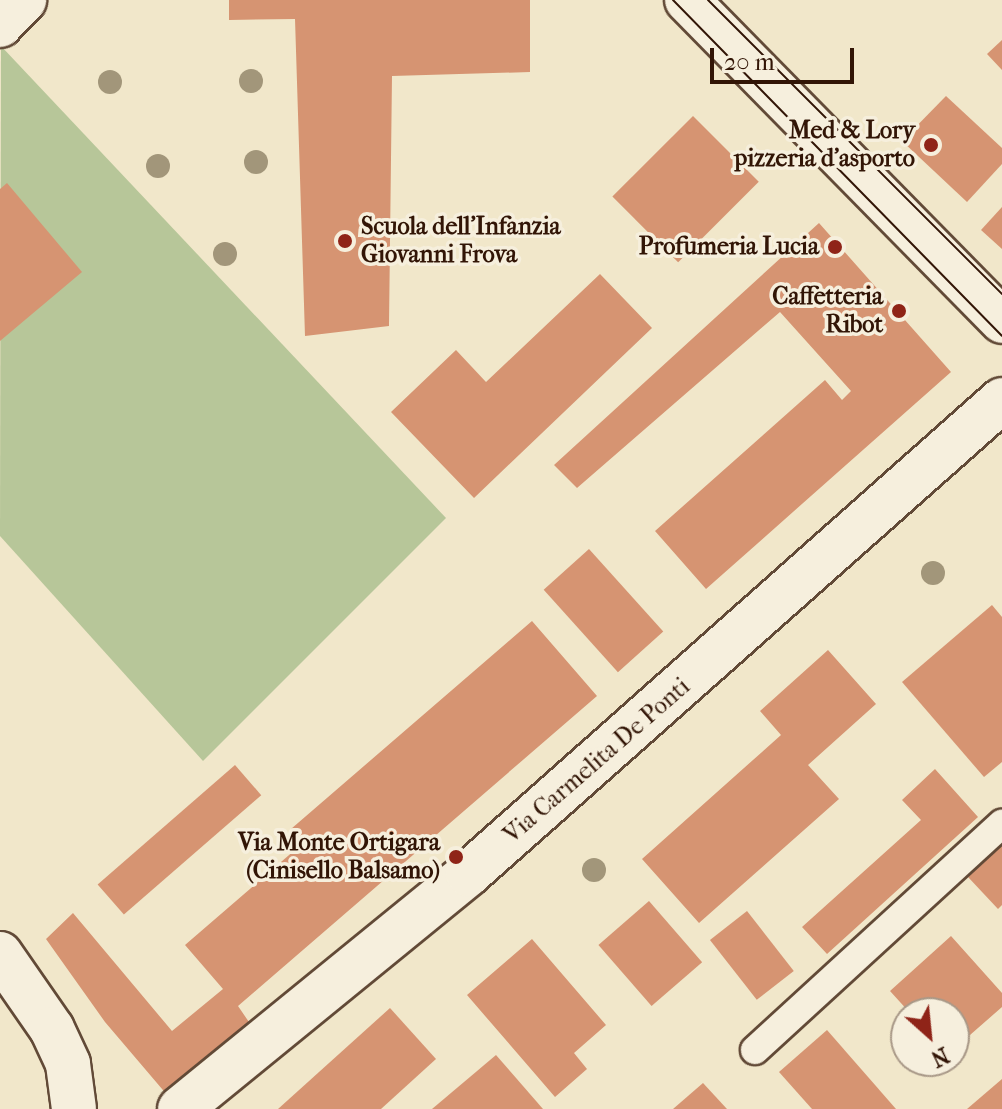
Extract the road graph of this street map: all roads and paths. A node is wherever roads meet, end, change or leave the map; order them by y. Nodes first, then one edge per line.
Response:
1 (24, 0) edge
2 (687, 0) edge
3 (0, 25) edge
4 (1002, 321) edge
5 (1002, 400) edge
6 (1002, 824) edge
7 (0, 954) edge
8 (755, 1050) dead end
9 (74, 1109) edge
10 (180, 1109) edge

1 - 3 street
2 - 4 street
5 - 10 street, Via Carmelita De Ponti
6 - 8 lane
7 - 9 street

